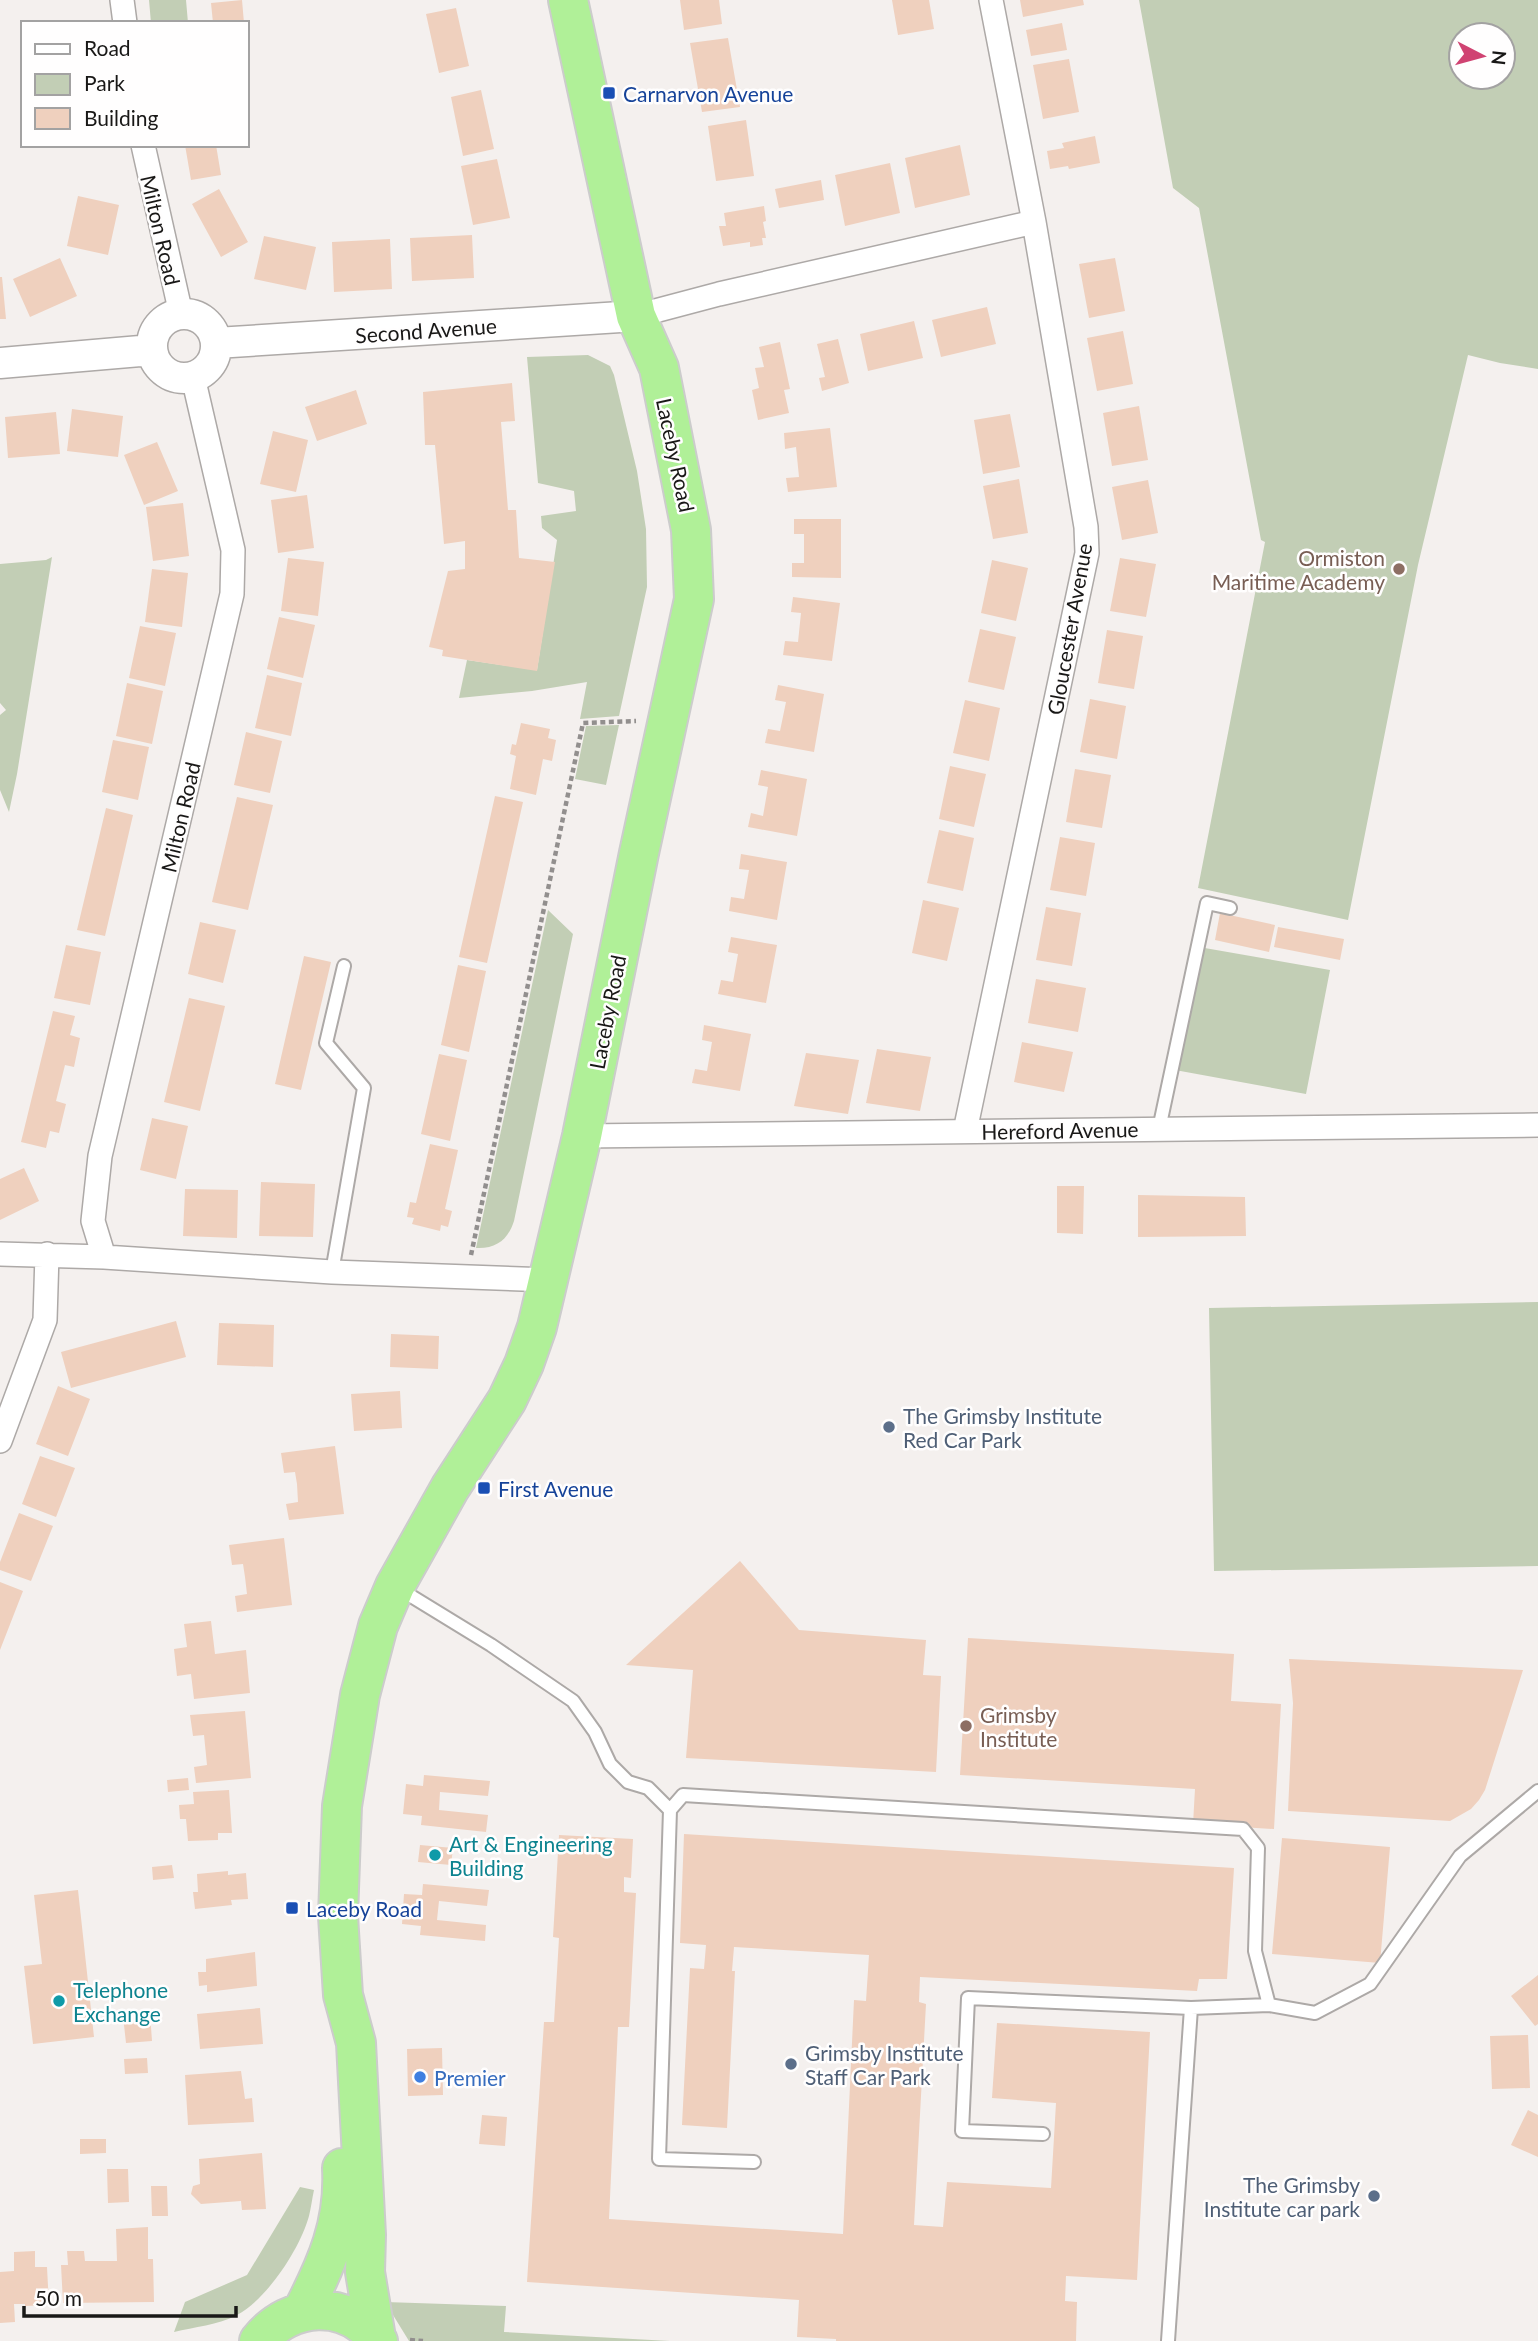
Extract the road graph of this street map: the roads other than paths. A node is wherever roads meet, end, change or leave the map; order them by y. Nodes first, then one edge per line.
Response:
1 (122, 0) edge
2 (568, 0) edge
3 (991, 0) edge
4 (125, 21) edge
5 (143, 147) edge
6 (1034, 222) junction
7 (181, 314) junction
8 (636, 316) junction
9 (216, 343) junction
10 (152, 350) junction
11 (0, 363) edge
12 (192, 377) junction
13 (1230, 908) dead end
14 (344, 966) dead end
15 (1538, 1125) edge
16 (1159, 1129) junction
17 (965, 1131) junction
18 (582, 1136) junction
19 (0, 1254) edge
20 (47, 1254) junction
21 (104, 1256) junction
22 (332, 1272) junction
23 (549, 1280) junction
24 (0, 1441) edge
25 (395, 1586) junction
26 (1538, 1791) edge
27 (670, 1810) junction
28 (343, 1995) junction
29 (1269, 2004) junction
30 (1191, 2008) junction
31 (1043, 2134) dead end
32 (754, 2162) dead end
33 (302, 2312) junction
34 (377, 2339) edge
35 (259, 2341) edge
36 (1168, 2341) edge

1 - 4 street
2 - 8 highway, Laceby Road
3 - 6 street, Gloucester Avenue
5 - 7 street, Milton Road
6 - 8 street
6 - 17 street, Gloucester Avenue
7 - 9 street
7 - 10 street
8 - 9 street, Second Avenue
8 - 18 highway, Laceby Road
9 - 12 street
10 - 11 street
10 - 12 street
12 - 21 street, Milton Road
13 - 16 lane
14 - 22 lane
15 - 16 street, Hereford Avenue
16 - 17 street, Hereford Avenue
17 - 18 street, Hereford Avenue
18 - 23 highway, Laceby Road
19 - 20 street
20 - 21 street
20 - 24 street
21 - 22 street
22 - 23 street
23 - 25 highway, Laceby Road
25 - 27 lane
25 - 28 highway, Laceby Road
26 - 29 lane
27 - 29 lane
27 - 32 lane
28 - 33 highway, Laceby Road
28 - 34 highway, Laceby Road
29 - 30 lane
30 - 31 lane
30 - 36 lane
33 - 34 highway
33 - 35 highway

